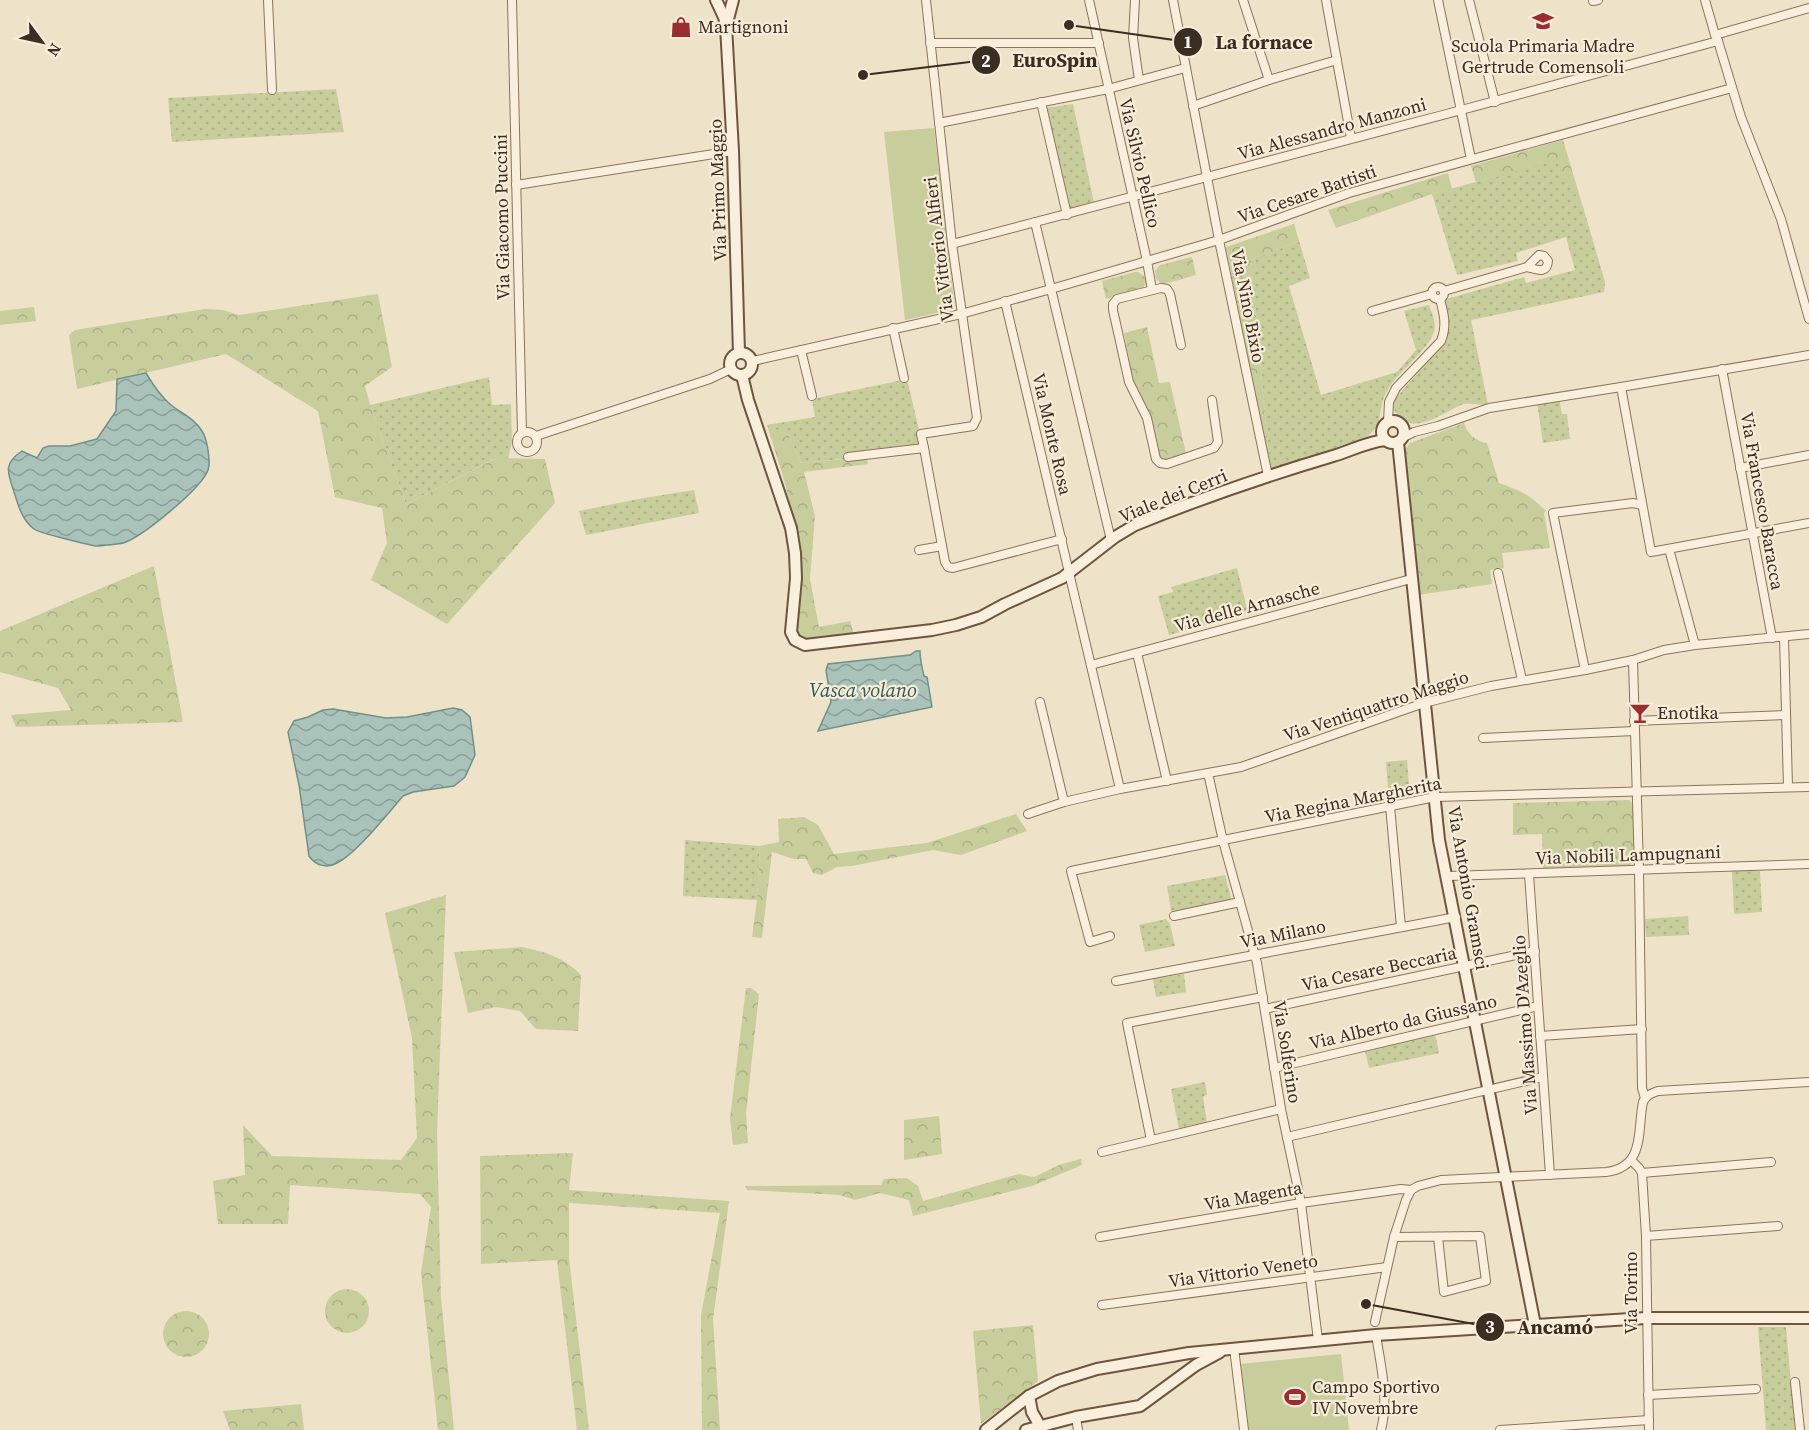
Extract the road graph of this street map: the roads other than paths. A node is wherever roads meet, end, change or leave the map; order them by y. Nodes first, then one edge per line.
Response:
1 (268, 0) edge
2 (512, 0) edge
3 (716, 0) edge
4 (733, 0) edge
5 (926, 0) edge
6 (1089, 0) edge
7 (1135, 0) edge
8 (1173, 0) edge
9 (1243, 0) edge
10 (1326, 0) edge
11 (1438, 0) edge
12 (1469, 0) edge
13 (1705, 0) edge
14 (1809, 8) edge
15 (726, 26) junction
16 (1716, 38) junction
17 (930, 43) junction
18 (1099, 43) junction
19 (1337, 60) junction
20 (1185, 68) junction
21 (1139, 80) junction
22 (1269, 80) junction
23 (1731, 87) junction
24 (1108, 89) junction
25 (272, 90) dead end
26 (1041, 102) junction
27 (1495, 102) junction
28 (1193, 106) junction
29 (1461, 110) junction
30 (939, 123) junction
31 (1351, 138) junction
32 (734, 151) junction
33 (1471, 159) junction
34 (1207, 178) junction
35 (516, 185) junction
36 (1132, 197) junction
37 (1067, 215) junction
38 (1035, 222) junction
39 (1219, 240) junction
40 (952, 244) junction
41 (1148, 261) junction
42 (1527, 267) dead end
43 (1051, 289) junction
44 (1152, 290) junction
45 (1442, 295) junction
46 (1005, 301) junction
47 (1372, 311) dead end
48 (961, 314) junction
49 (1809, 319) edge
50 (893, 328) junction
51 (1181, 345) dead end
52 (801, 350) junction
53 (739, 352) junction
54 (1809, 355) edge
55 (753, 361) junction
56 (731, 369) junction
57 (1722, 369) junction
58 (742, 375) junction
59 (904, 378) dead end
60 (1621, 387) junction
61 (812, 396) dead end
62 (1212, 400) dead end
63 (522, 433) junction
64 (1393, 433) junction
65 (536, 436) junction
66 (924, 448) junction
67 (1809, 455) edge
68 (848, 457) dead end
69 (1740, 468) junction
70 (1268, 476) junction
71 (1642, 505) junction
72 (1809, 524) edge
73 (1752, 534) junction
74 (1062, 539) junction
75 (1111, 540) junction
76 (942, 546) junction
77 (1669, 549) junction
78 (919, 550) dead end
79 (1069, 573) junction
80 (1498, 573) dead end
81 (1411, 579) junction
82 (1809, 634) edge
83 (1784, 637) junction
84 (1772, 638) junction
85 (1695, 645) junction
86 (1137, 653) junction
87 (1633, 660) junction
88 (1091, 665) junction
89 (1585, 670) junction
90 (1522, 680) junction
91 (1040, 702) dead end
92 (1424, 703) junction
93 (1786, 715) junction
94 (1634, 721) junction
95 (1635, 732) junction
96 (1483, 738) dead end
97 (1208, 773) junction
98 (1167, 781) junction
99 (1788, 787) junction
100 (1809, 787) edge
101 (1120, 789) junction
102 (1636, 791) junction
103 (1435, 797) junction
104 (1064, 802) junction
105 (1390, 806) junction
106 (1028, 814) dead end
107 (1223, 841) junction
108 (1809, 864) edge
109 (1639, 870) junction
110 (1529, 874) junction
111 (1448, 876) junction
112 (1240, 902) junction
113 (1174, 916) dead end
114 (1456, 917) junction
115 (1401, 927) junction
116 (1110, 936) dead end
117 (1534, 951) junction
118 (1255, 954) junction
119 (1465, 966) junction
120 (1116, 981) dead end
121 (1263, 997) junction
122 (1538, 1006) junction
123 (1265, 1009) junction
124 (1476, 1021) junction
125 (1642, 1029) junction
126 (1540, 1036) junction
127 (1274, 1068) junction
128 (1543, 1077) junction
129 (1809, 1082) edge
130 (1490, 1089) junction
131 (1645, 1098) junction
132 (1281, 1109) junction
133 (1287, 1137) junction
134 (1151, 1140) junction
135 (1102, 1152) dead end
136 (1631, 1160) junction
137 (1771, 1162) dead end
138 (1641, 1173) junction
139 (1550, 1175) junction
140 (1506, 1177) junction
141 (1412, 1190) junction
142 (1301, 1203) junction
143 (1778, 1226) dead end
144 (1646, 1236) junction
145 (1100, 1237) dead end
146 (1394, 1237) junction
147 (1438, 1237) junction
148 (1387, 1267) junction
149 (1310, 1277) junction
150 (1102, 1305) dead end
151 (1646, 1318) junction
152 (1809, 1318) edge
153 (1375, 1323) dead end
154 (1535, 1324) junction
155 (1376, 1335) junction
156 (1318, 1340) junction
157 (1230, 1348) junction
158 (1189, 1353) junction
159 (1196, 1365) junction
160 (1795, 1382) dead end
161 (1756, 1389) dead end
162 (1648, 1395) junction
163 (1029, 1396) junction
164 (1076, 1417) junction
165 (1648, 1420) junction
166 (1040, 1426) junction
167 (986, 1430) edge
168 (1026, 1430) edge
169 (1078, 1430) edge
170 (1244, 1430) edge
171 (1381, 1430) edge
172 (1500, 1430) edge
173 (1649, 1430) edge
174 (1800, 1430) edge

1 - 25 street
2 - 35 street, Via Giacomo Puccini
3 - 15 street, Via Primo Maggio
4 - 15 street, Via Primo Maggio
5 - 17 street, Via Vittorio Alfieri
6 - 18 street, Via Silvio Pellico
7 - 21 street
8 - 20 street, Via Nino Bixio
9 - 22 street
10 - 19 street
11 - 29 street
12 - 27 street
13 - 16 street
14 - 16 street, Via Alessandro Manzoni
15 - 32 street, Via Primo Maggio
16 - 23 street
16 - 27 street, Via Alessandro Manzoni
17 - 18 street
17 - 30 street, Via Vittorio Alfieri
18 - 24 street, Via Silvio Pellico
19 - 22 street
19 - 31 street
20 - 21 street
20 - 28 street, Via Nino Bixio
21 - 24 street
22 - 28 street
23 - 33 street, Via Cesare Battisti
23 - 49 street
24 - 26 street
24 - 36 street, Via Silvio Pellico
26 - 30 street
26 - 37 street
27 - 29 street, Via Alessandro Manzoni
28 - 34 street, Via Nino Bixio
29 - 31 street, Via Alessandro Manzoni
29 - 33 street
30 - 40 street, Via Vittorio Alfieri
31 - 34 street, Via Alessandro Manzoni
32 - 35 street
32 - 53 street, Via Primo Maggio
33 - 39 street, Via Cesare Battisti
34 - 36 street, Via Alessandro Manzoni
34 - 39 street, Via Nino Bixio
35 - 63 street, Via Giacomo Puccini
36 - 37 street, Via Alessandro Manzoni
36 - 41 street, Via Silvio Pellico
37 - 38 street, Via Alessandro Manzoni
38 - 40 street, Via Alessandro Manzoni
38 - 43 street
39 - 41 street, Via Cesare Battisti
39 - 70 street, Via Nino Bixio
40 - 48 street, Via Vittorio Alfieri
41 - 43 street, Via Cesare Battisti
41 - 44 street, Via Silvio Pellico
42 - 45 street
43 - 46 street, Via Cesare Battisti
43 - 75 street
44 - 51 street
44 - 62 street
45 - 47 street
45 - 64 street
46 - 48 street, Via Cesare Battisti
46 - 74 street, Via Monte Rosa
48 - 50 street, Via Cesare Battisti
48 - 66 street, Via Vittorio Alfieri
50 - 52 street, Via Cesare Battisti
50 - 59 street
52 - 55 street, Via Cesare Battisti
52 - 61 street
53 - 55 street
53 - 56 street, Via Primo Maggio
54 - 57 street
55 - 58 street
56 - 58 street
56 - 65 street
57 - 60 street
57 - 69 street, Via Francesco Baracca
58 - 79 street, Viale dei Cerri
60 - 64 street
60 - 71 street
63 - 65 street
63 - 65 street
64 - 70 street, Viale dei Cerri
64 - 81 street, Via Antonio Gramsci
66 - 68 street
66 - 76 street
67 - 69 street
69 - 73 street, Via Francesco Baracca
70 - 75 street, Viale dei Cerri
71 - 77 street
71 - 89 street
72 - 73 street
73 - 77 street
73 - 84 street, Via Francesco Baracca
74 - 76 street
74 - 79 street, Via Monte Rosa
75 - 79 street, Viale dei Cerri
76 - 78 street
77 - 85 street
79 - 88 street, Via Monte Rosa
80 - 90 street
81 - 86 street, Via delle Arnasche
81 - 92 street, Via Antonio Gramsci
82 - 83 street, Via Ventiquattro Maggio
83 - 84 street, Via Ventiquattro Maggio
83 - 93 street
84 - 85 street, Via Ventiquattro Maggio
85 - 87 street, Via Ventiquattro Maggio
86 - 88 street, Via delle Arnasche
86 - 98 street
87 - 89 street, Via Ventiquattro Maggio
87 - 94 street
88 - 101 street, Via Monte Rosa
89 - 90 street, Via Ventiquattro Maggio
90 - 92 street, Via Ventiquattro Maggio
91 - 104 street
92 - 97 street, Via Ventiquattro Maggio
92 - 103 street, Via Antonio Gramsci
93 - 94 street
93 - 99 street
94 - 95 street
95 - 96 street
95 - 102 street
97 - 98 street, Via Ventiquattro Maggio
97 - 107 street, Via Solferino
98 - 101 street, Via Ventiquattro Maggio
99 - 100 street, Via Regina Margherita
99 - 102 street, Via Regina Margherita
101 - 104 street, Via Ventiquattro Maggio
102 - 103 street, Via Regina Margherita
102 - 109 street
103 - 105 street, Via Regina Margherita
103 - 111 street, Via Antonio Gramsci
104 - 106 street, Via Ventiquattro Maggio
105 - 107 street, Via Regina Margherita
105 - 115 street
107 - 112 street, Via Solferino
107 - 116 street, Via Regina Margherita
108 - 109 street, Via Nobili Lampugnani
109 - 110 street, Via Nobili Lampugnani
109 - 125 street
110 - 111 street, Via Nobili Lampugnani
110 - 117 street, Via Massimo D'Azeglio
111 - 114 street, Via Antonio Gramsci
112 - 113 street
112 - 118 street, Via Solferino
114 - 115 street, Via Milano
114 - 119 street, Via Antonio Gramsci
115 - 118 street, Via Milano
117 - 119 street, Via Cesare Beccaria
117 - 122 street, Via Massimo D'Azeglio
118 - 120 street, Via Milano
118 - 121 street, Via Solferino
119 - 123 street, Via Cesare Beccaria
119 - 124 street, Via Antonio Gramsci
121 - 123 street, Via Solferino
121 - 134 street
122 - 124 street, Via Alberto da Giussano
122 - 126 street, Via Massimo D'Azeglio
123 - 127 street, Via Solferino
124 - 127 street, Via Alberto da Giussano
124 - 130 street, Via Antonio Gramsci
125 - 126 street
125 - 131 street
126 - 128 street, Via Massimo D'Azeglio
127 - 132 street, Via Solferino
128 - 130 street
128 - 139 street, Via Massimo D'Azeglio
129 - 131 street
130 - 133 street
130 - 140 street, Via Antonio Gramsci
131 - 136 street
132 - 133 street, Via Solferino
132 - 134 street
133 - 142 street, Via Solferino
134 - 135 street
136 - 138 street
136 - 139 street, Via Magenta
137 - 138 street
138 - 144 street, Via Torino
139 - 140 street, Via Magenta
140 - 141 street, Via Magenta
140 - 154 street, Via Antonio Gramsci
141 - 142 street, Via Magenta
141 - 146 street
142 - 145 street, Via Magenta
142 - 149 street, Via Solferino
143 - 144 street
144 - 151 street, Via Torino
146 - 147 street
146 - 148 street
147 - 147 street
148 - 149 street, Via Vittorio Veneto
148 - 153 street
149 - 150 street, Via Vittorio Veneto
149 - 156 street, Via Solferino
151 - 152 street
151 - 154 street
151 - 162 street, Via Torino
154 - 155 street
155 - 156 street
155 - 171 street
156 - 157 street
157 - 158 street
157 - 159 street
157 - 170 street
158 - 159 street
158 - 163 street
159 - 164 street
160 - 174 street
161 - 162 street
162 - 165 street, Via Torino
163 - 166 street
163 - 167 street
164 - 166 street
164 - 169 street
165 - 172 street
165 - 173 street, Via Torino
166 - 168 street

